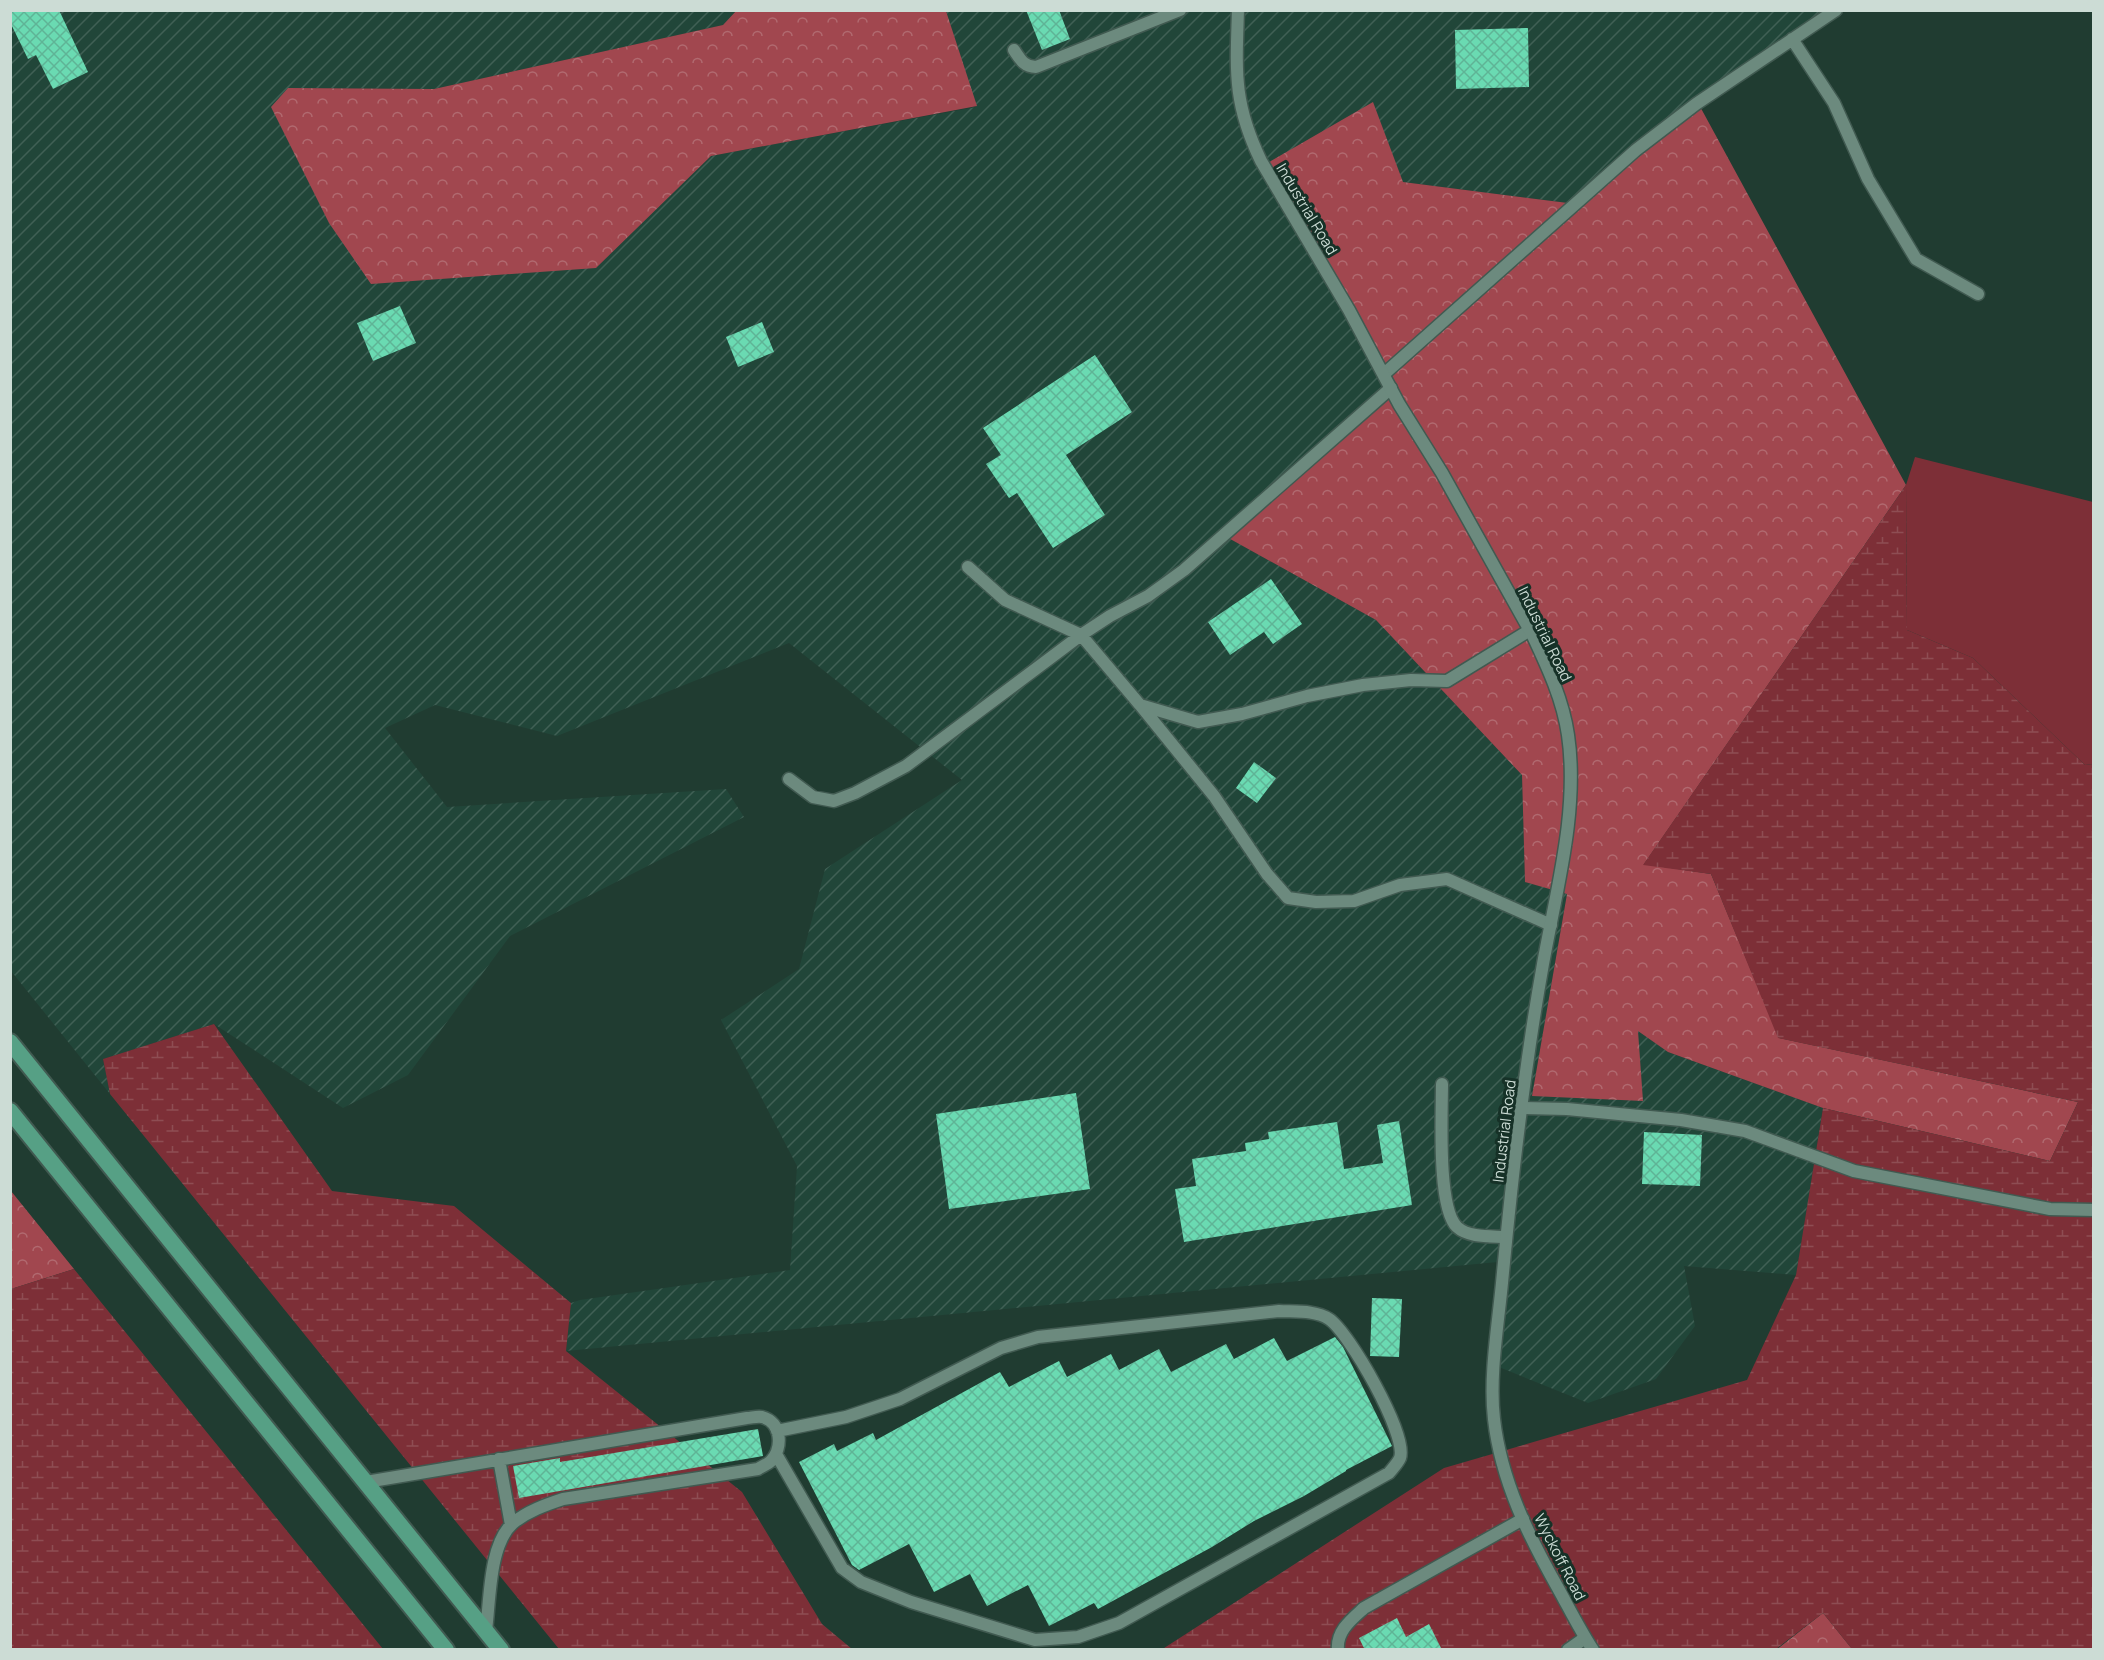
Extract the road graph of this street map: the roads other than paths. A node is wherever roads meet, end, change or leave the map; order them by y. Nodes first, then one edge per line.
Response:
1 (1180, 10) edge
2 (1238, 10) edge
3 (1836, 10) edge
4 (1820, 16) edge
5 (1792, 39) junction
6 (1014, 50) dead end
7 (1978, 294) dead end
8 (1384, 375) junction
9 (1391, 388) junction
10 (968, 567) dead end
11 (1530, 630) junction
12 (1081, 635) junction
13 (1141, 706) junction
14 (789, 779) dead end
15 (1551, 925) junction
16 (10, 1042) edge
17 (1442, 1084) dead end
18 (1522, 1108) junction
19 (10, 1111) edge
20 (2094, 1210) edge
21 (1506, 1237) junction
22 (777, 1431) junction
23 (776, 1454) junction
24 (499, 1459) junction
25 (1507, 1475) joint
26 (366, 1482) junction
27 (1523, 1519) junction
28 (512, 1525) junction
29 (486, 1631) junction
30 (1586, 1638) junction
31 (446, 1650) edge
32 (501, 1650) edge
33 (1338, 1650) edge
34 (1568, 1650) edge
35 (1593, 1650) edge

1 - 6 street
2 - 8 street, Industrial Road
3 - 4 street
4 - 5 street
5 - 7 street
5 - 8 street
8 - 9 street, Industrial Road
9 - 11 street, Industrial Road
9 - 12 street
10 - 12 street
11 - 13 street
11 - 15 street, Industrial Road
12 - 13 street
12 - 14 street
13 - 15 street
15 - 18 street, Industrial Road
16 - 26 highway
17 - 21 street
18 - 20 street
18 - 21 street, Industrial Road
19 - 31 highway
21 - 25 street, Industrial Road
22 - 23 street
22 - 23 street
22 - 24 street
23 - 28 street
24 - 26 street
24 - 28 street
25 - 27 street, Wyckoff Road
26 - 29 highway
27 - 30 street, Wyckoff Road
27 - 33 street
28 - 29 street
29 - 32 highway
30 - 34 street
30 - 35 street, Wyckoff Road

